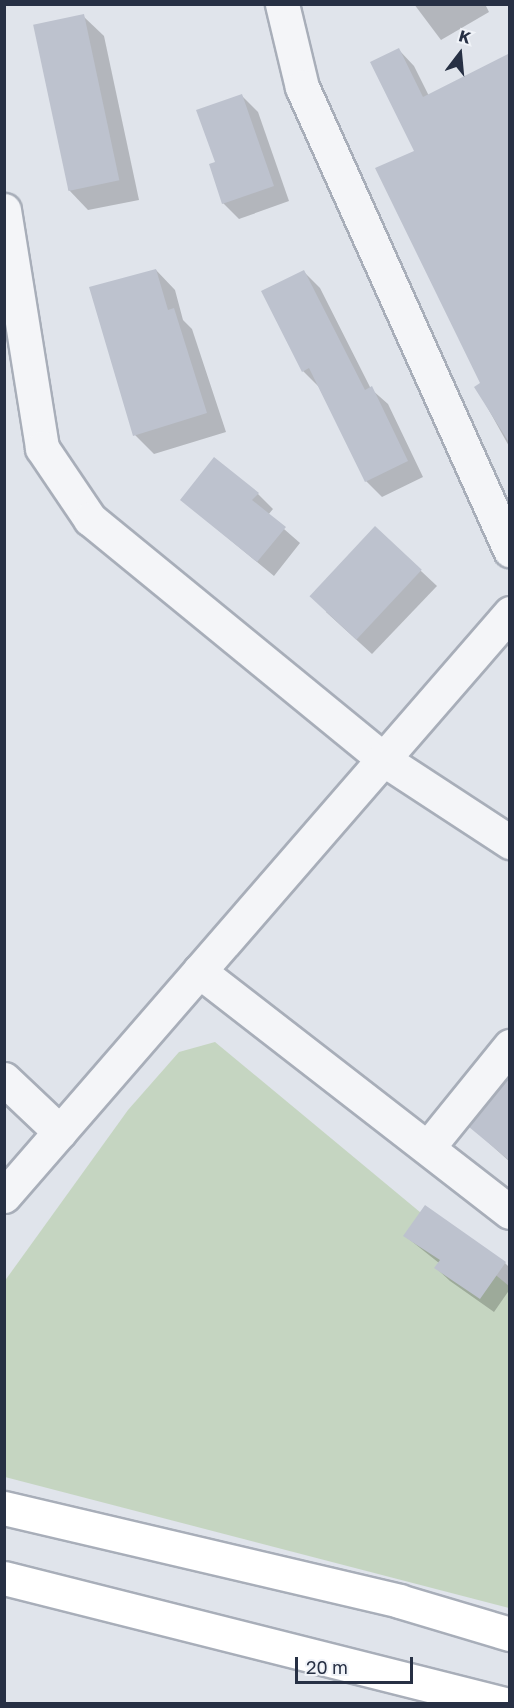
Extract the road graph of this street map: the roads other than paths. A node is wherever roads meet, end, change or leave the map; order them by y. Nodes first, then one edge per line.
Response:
1 (282, 4) edge
2 (4, 210) edge
3 (510, 550) edge
4 (510, 613) edge
5 (382, 759) junction
6 (510, 842) edge
7 (199, 971) junction
8 (510, 1047) edge
9 (4, 1079) edge
10 (60, 1132) junction
11 (429, 1146) junction
12 (4, 1197) edge
13 (510, 1212) edge
14 (4, 1508) edge
15 (4, 1578) edge
16 (510, 1634) edge
17 (443, 1696) edge
18 (504, 1704) edge

1 - 3 street
2 - 5 street
4 - 5 street
5 - 6 street
5 - 7 street
7 - 10 street
7 - 11 street
8 - 11 street
9 - 10 street
10 - 12 street
11 - 13 street
14 - 16 main road
15 - 17 main road
17 - 18 main road

